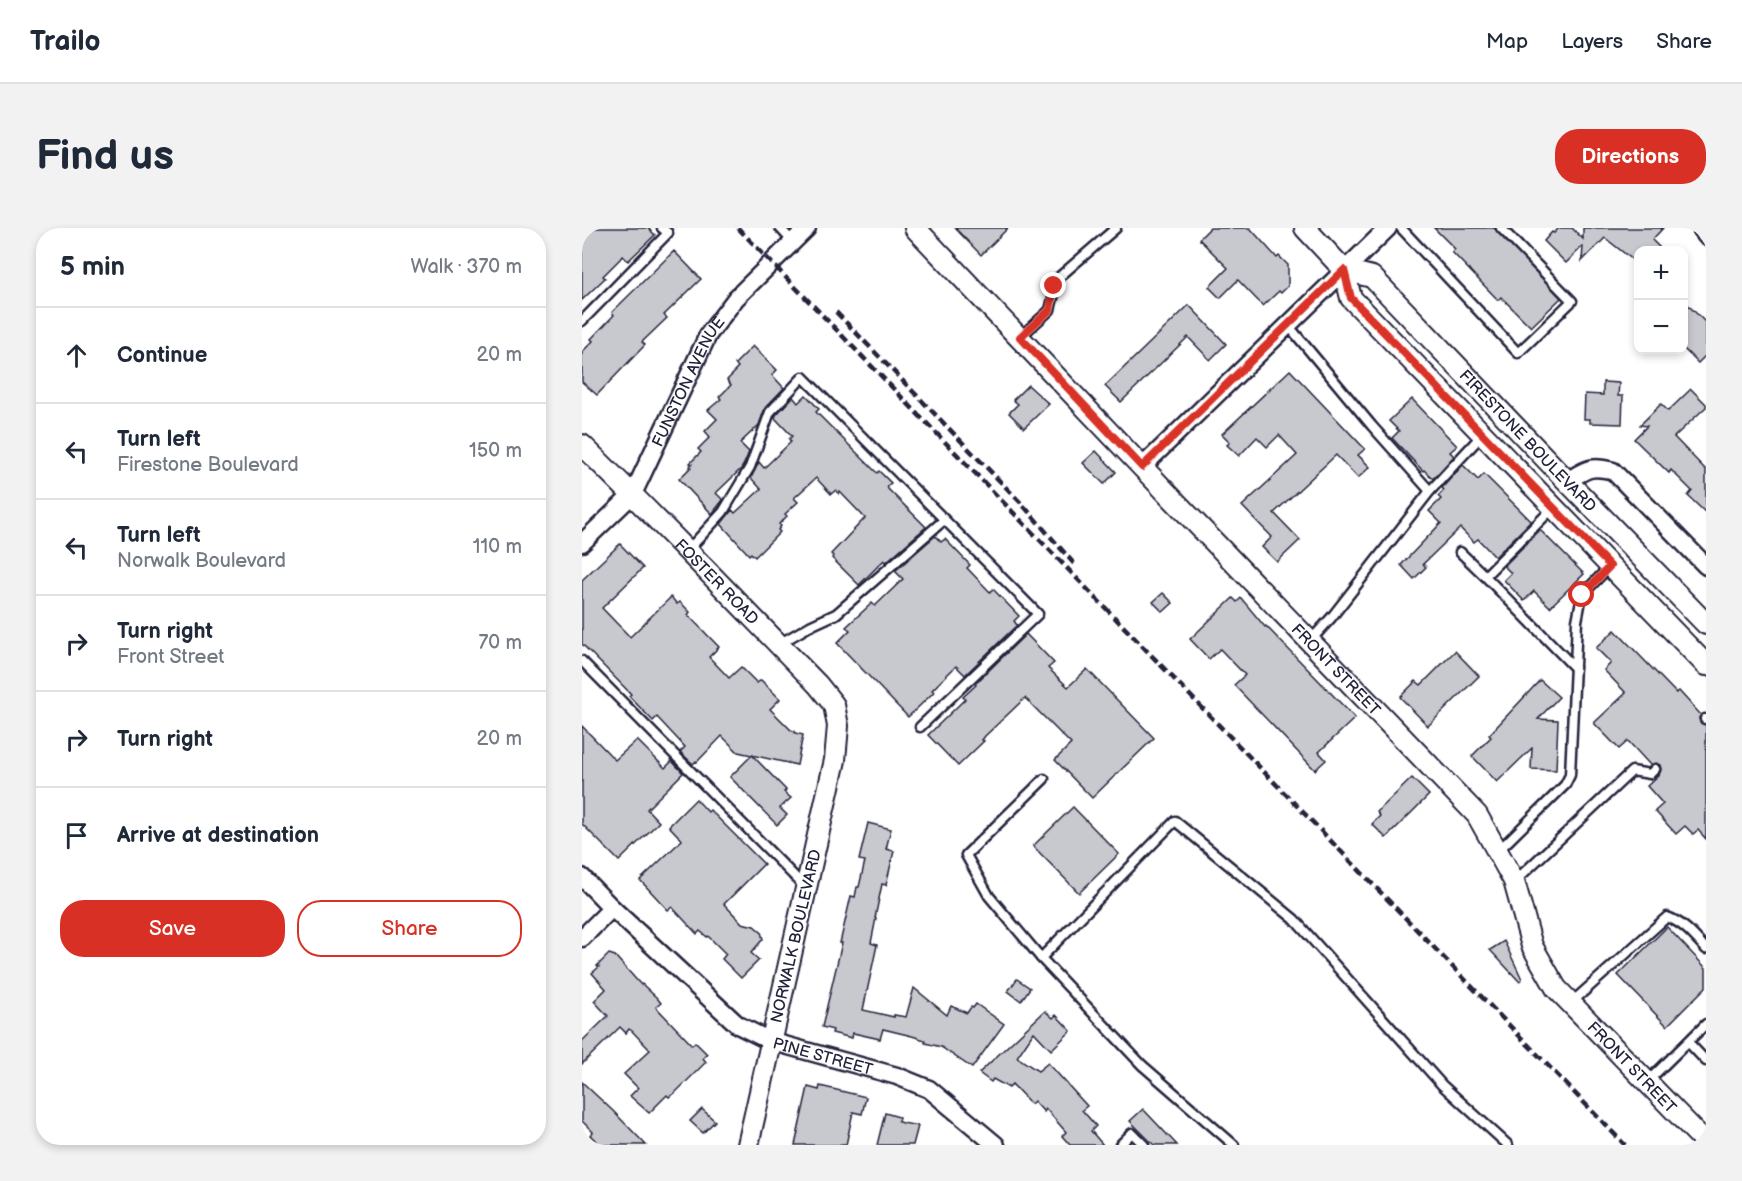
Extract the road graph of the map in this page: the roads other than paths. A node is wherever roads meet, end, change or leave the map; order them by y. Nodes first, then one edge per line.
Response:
1 (662, 228) edge
2 (780, 228) edge
3 (807, 228) edge
4 (915, 228) edge
5 (1116, 228) edge
6 (1305, 228) edge
7 (1388, 228) edge
8 (1401, 228) edge
9 (1501, 228) edge
10 (1701, 228) edge
11 (1706, 236) edge
12 (793, 242) junction
13 (1344, 270) junction
14 (582, 321) edge
15 (1288, 325) junction
16 (1020, 337) junction
17 (1482, 434) junction
18 (582, 445) edge
19 (1142, 467) junction
20 (1567, 482) junction
21 (1430, 491) junction
22 (633, 494) junction
23 (1554, 508) junction
24 (944, 520) junction
25 (582, 543) edge
26 (687, 551) junction
27 (1460, 552) dead end
28 (1610, 566) junction
29 (1706, 566) edge
30 (1485, 576) junction
31 (1706, 624) edge
32 (1311, 641) junction
33 (779, 644) junction
34 (582, 661) edge
35 (1706, 665) edge
36 (1575, 668) junction
37 (838, 726) joint
38 (920, 727) dead end
39 (1655, 770) dead end
40 (1044, 779) dead end
41 (1497, 851) junction
42 (582, 877) edge
43 (1514, 882) junction
44 (807, 889) junction
45 (612, 908) junction
46 (582, 938) edge
47 (1706, 949) edge
48 (1041, 958) junction
49 (1571, 1004) junction
50 (1706, 1024) edge
51 (770, 1041) junction
52 (1688, 1042) junction
53 (1706, 1061) edge
54 (1647, 1082) junction
55 (1706, 1143) edge
56 (748, 1145) edge
57 (996, 1145) edge
58 (1120, 1145) edge
59 (1144, 1145) edge
60 (1234, 1145) edge
61 (1508, 1145) edge

1 - 14 lane
2 - 12 lane
3 - 12 street, FUNSTON AVENUE
4 - 16 street, FRONT STREET
5 - 16 lane
6 - 13 street, FIRESTONE BOULEVARD
7 - 13 street
8 - 9 lane
10 - 11 street
12 - 22 street, FUNSTON AVENUE
13 - 15 street
13 - 17 street, FIRESTONE BOULEVARD
13 - 20 street, FIRESTONE BOULEVARD
15 - 19 street
15 - 21 lane
16 - 19 street, FRONT STREET
17 - 21 lane
17 - 23 street, FIRESTONE BOULEVARD
18 - 22 street, FOSTER ROAD
19 - 32 street, FRONT STREET
20 - 29 street
20 - 31 street, FIRESTONE BOULEVARD
21 - 32 lane
22 - 25 street, FUNSTON AVENUE
22 - 26 street, FOSTER ROAD
23 - 28 street, FIRESTONE BOULEVARD
23 - 30 lane
24 - 26 lane
24 - 33 lane
24 - 38 lane
26 - 33 street, FOSTER ROAD
27 - 30 lane
28 - 35 street, FIRESTONE BOULEVARD
28 - 36 lane
30 - 36 lane
32 - 41 street, FRONT STREET
33 - 37 street, FOSTER ROAD
34 - 44 lane
36 - 41 lane
37 - 44 street, NORWALK BOULEVARD
39 - 43 lane
40 - 48 lane
41 - 43 street, FRONT STREET
42 - 45 street, PINE STREET
43 - 49 street, FRONT STREET
44 - 51 street, NORWALK BOULEVARD
45 - 46 street
45 - 51 street, PINE STREET
47 - 49 lane
48 - 60 lane
48 - 61 lane
49 - 54 street, FRONT STREET
50 - 52 lane
51 - 56 street, NORWALK BOULEVARD
51 - 57 street, PINE STREET
52 - 53 lane
52 - 54 lane
54 - 55 street, FRONT STREET
58 - 59 lane

